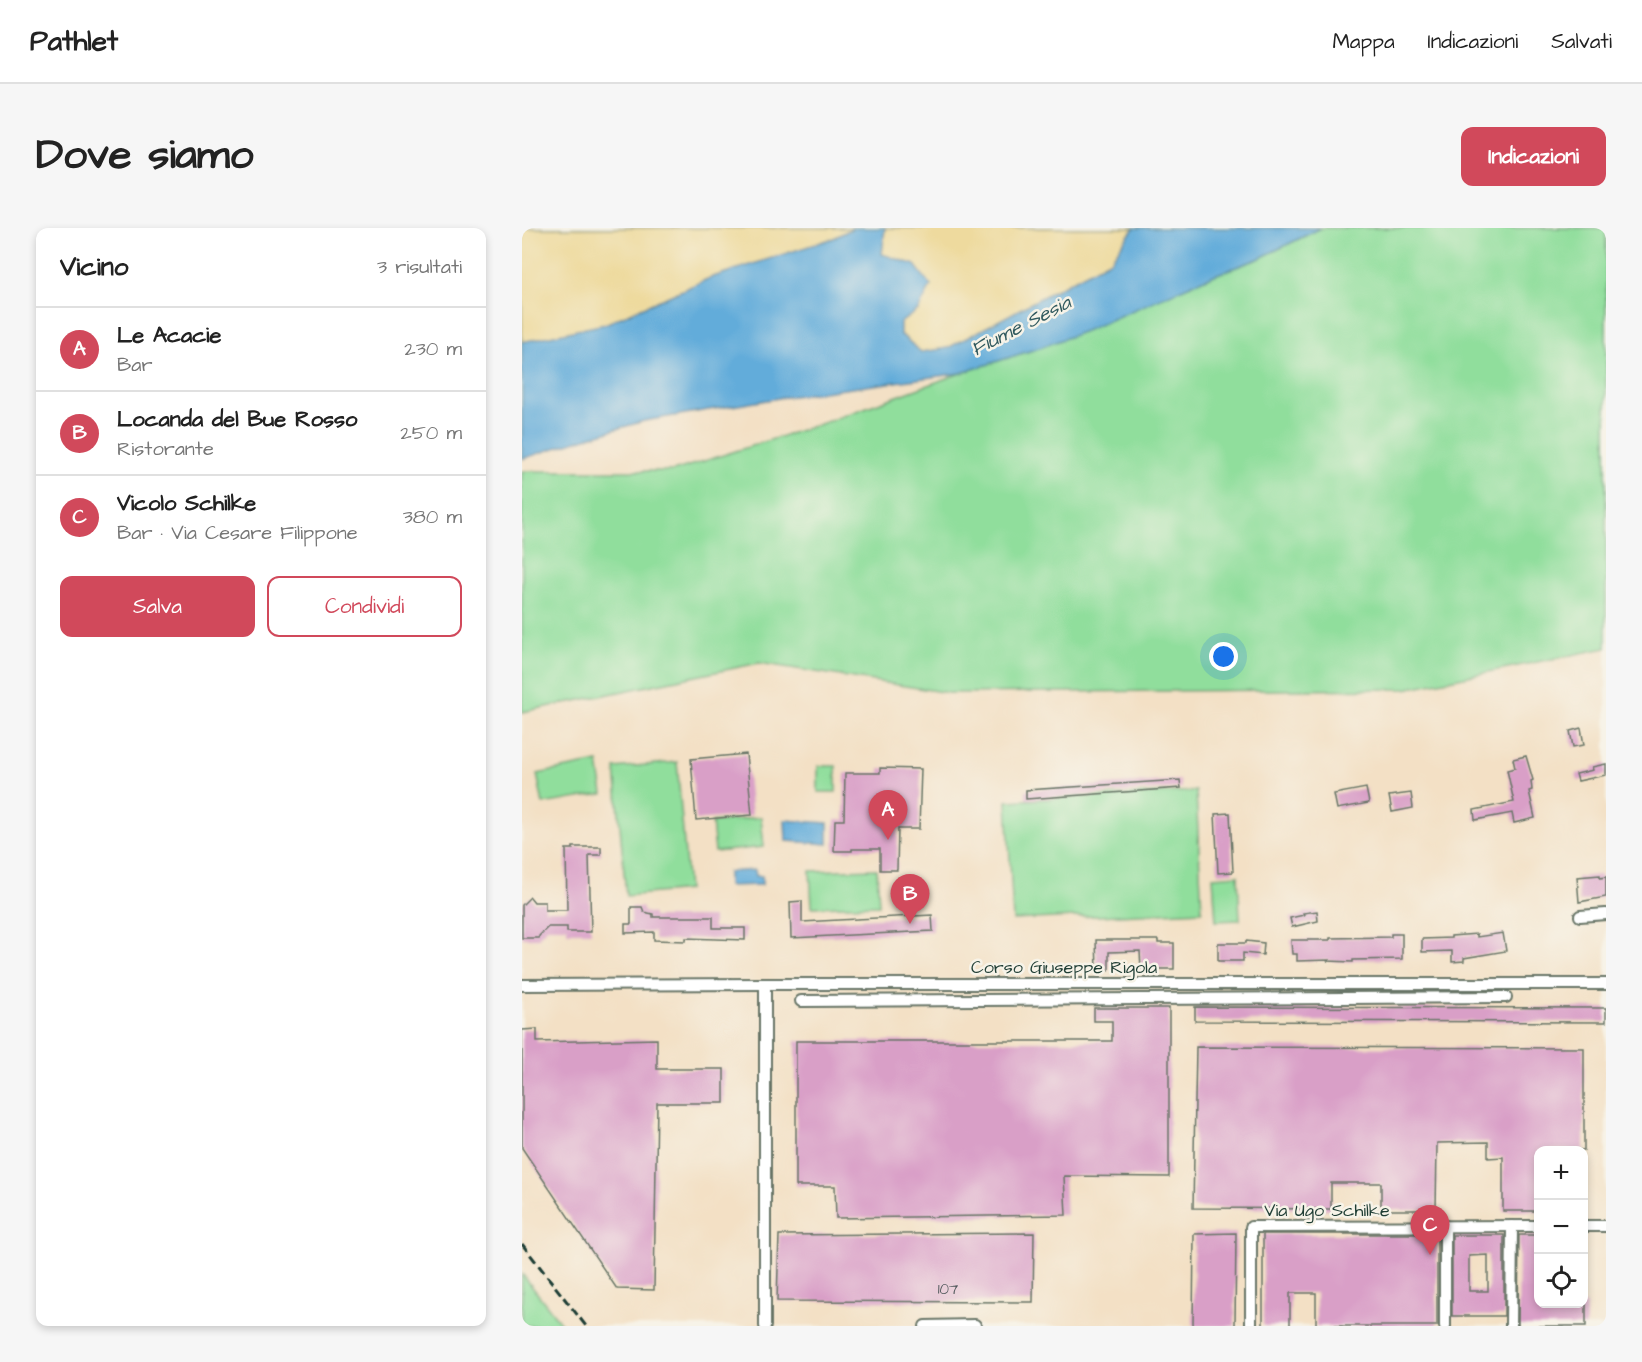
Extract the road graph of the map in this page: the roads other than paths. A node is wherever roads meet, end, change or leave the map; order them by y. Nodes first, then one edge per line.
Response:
1 (1606, 914) edge
2 (1580, 916) dead end
3 (765, 984) junction
4 (1606, 984) edge
5 (522, 985) edge
6 (1506, 997) dead end
7 (801, 1001) dead end
8 (1512, 1226) junction
9 (1534, 1226) edge
10 (1588, 1226) edge
11 (1606, 1226) edge
12 (1445, 1227) junction
13 (765, 1326) edge
14 (925, 1326) edge
15 (975, 1326) edge
16 (1251, 1326) edge
17 (1445, 1326) edge
18 (1511, 1326) edge

1 - 2 street
3 - 4 street, Corso Giuseppe Rigola
3 - 5 street, Corso Giuseppe Rigola
3 - 13 street
6 - 7 street
8 - 9 street, Via Ugo Schilke
8 - 12 street, Via Ugo Schilke
8 - 18 street
10 - 11 street
12 - 16 street, Via Ugo Schilke
12 - 17 street
14 - 15 street

